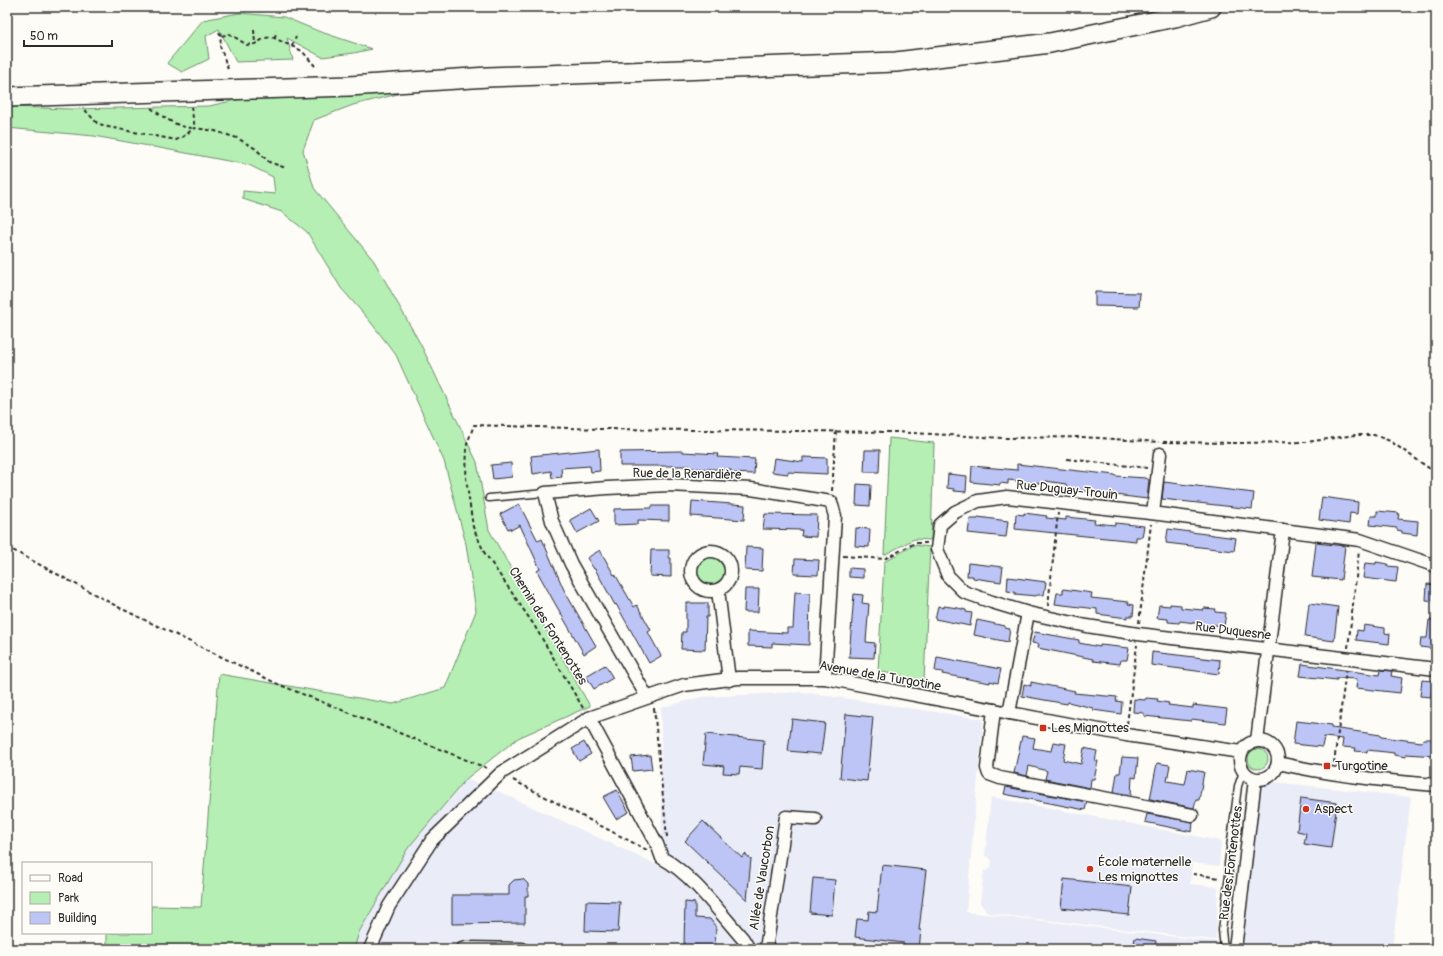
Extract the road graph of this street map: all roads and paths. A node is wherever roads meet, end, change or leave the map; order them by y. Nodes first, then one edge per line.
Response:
1 (1211, 7) edge
2 (254, 30) dead end
3 (276, 31) dead end
4 (219, 32) dead end
5 (221, 36) junction
6 (296, 36) dead end
7 (275, 38) junction
8 (255, 44) junction
9 (292, 46) junction
10 (315, 66) dead end
11 (228, 69) dead end
12 (488, 77) junction
13 (7, 85) edge
14 (7, 97) edge
15 (190, 102) dead end
16 (80, 104) dead end
17 (149, 107) dead end
18 (194, 128) junction
19 (286, 168) dead end
20 (836, 430) junction
21 (1160, 454) dead end
22 (1067, 460) dead end
23 (1158, 469) junction
24 (1436, 473) edge
25 (545, 493) junction
26 (489, 498) dead end
27 (831, 502) junction
28 (1059, 503) junction
29 (1153, 513) junction
30 (1283, 530) junction
31 (938, 543) junction
32 (7, 547) edge
33 (833, 556) junction
34 (1436, 566) edge
35 (718, 590) dead end
36 (1028, 613) junction
37 (1047, 618) junction
38 (1269, 649) junction
39 (1436, 669) edge
40 (825, 678) junction
41 (729, 680) junction
42 (650, 696) junction
43 (994, 710) junction
44 (1009, 713) junction
45 (589, 718) junction
46 (1257, 741) junction
47 (1241, 752) junction
48 (1278, 763) junction
49 (1243, 772) junction
50 (501, 774) junction
51 (1255, 779) junction
52 (1436, 784) edge
53 (1192, 815) dead end
54 (815, 819) dead end
55 (667, 840) dead end
56 (662, 858) junction
57 (1193, 874) dead end
58 (1229, 877) junction
59 (1243, 884) junction
60 (370, 949) edge
61 (462, 949) edge
62 (522, 949) edge
63 (748, 949) edge
64 (766, 949) edge
65 (1224, 949) edge
66 (1235, 949) edge

1 - 12 main road
2 - 8 path
3 - 7 path
4 - 5 path
5 - 8 path
5 - 11 path
6 - 9 path
7 - 8 path
7 - 9 path
9 - 10 path
12 - 13 main road
12 - 14 main road
15 - 18 path
16 - 18 path
17 - 18 path
18 - 19 path
20 - 24 path
20 - 27 path
20 - 45 path, Chemin des Fontenottes
21 - 23 street
22 - 23 path
23 - 29 street
25 - 26 lane
25 - 27 street, Rue de la Renardière
25 - 42 street
27 - 33 street
28 - 29 street, Rue Duguay-Trouin
28 - 31 street, Rue Duguay-Trouin
28 - 37 path
29 - 30 street, Rue Duguay-Trouin
30 - 34 street, Rue Duguay-Trouin
30 - 38 street
31 - 33 path
31 - 36 street, Rue Duguay-Trouin
32 - 50 path
33 - 40 street
35 - 41 street
36 - 37 street, Rue Duquesne
36 - 44 street
37 - 38 street, Rue Duquesne
38 - 39 street, Rue Duquesne
38 - 46 street
40 - 41 street, Avenue de la Turgotine
40 - 43 street, Avenue de la Turgotine
41 - 42 street, Avenue de la Turgotine
42 - 45 street, Avenue de la Turgotine
42 - 55 path
43 - 44 street, Avenue de la Turgotine
43 - 53 street
44 - 47 street, Avenue de la Turgotine
45 - 50 street, Avenue de la Turgotine
45 - 56 street
46 - 47 street
46 - 48 street
47 - 49 street
48 - 51 street
48 - 52 street
49 - 51 street
49 - 58 lane
50 - 56 path
50 - 60 street, Avenue de la Turgotine
51 - 59 street, Rue des Fontenottes
54 - 64 street, Allée de Vaucorbon
56 - 63 street
57 - 58 path
58 - 59 lane
58 - 65 lane
59 - 66 street, Rue des Fontenottes
61 - 62 street

